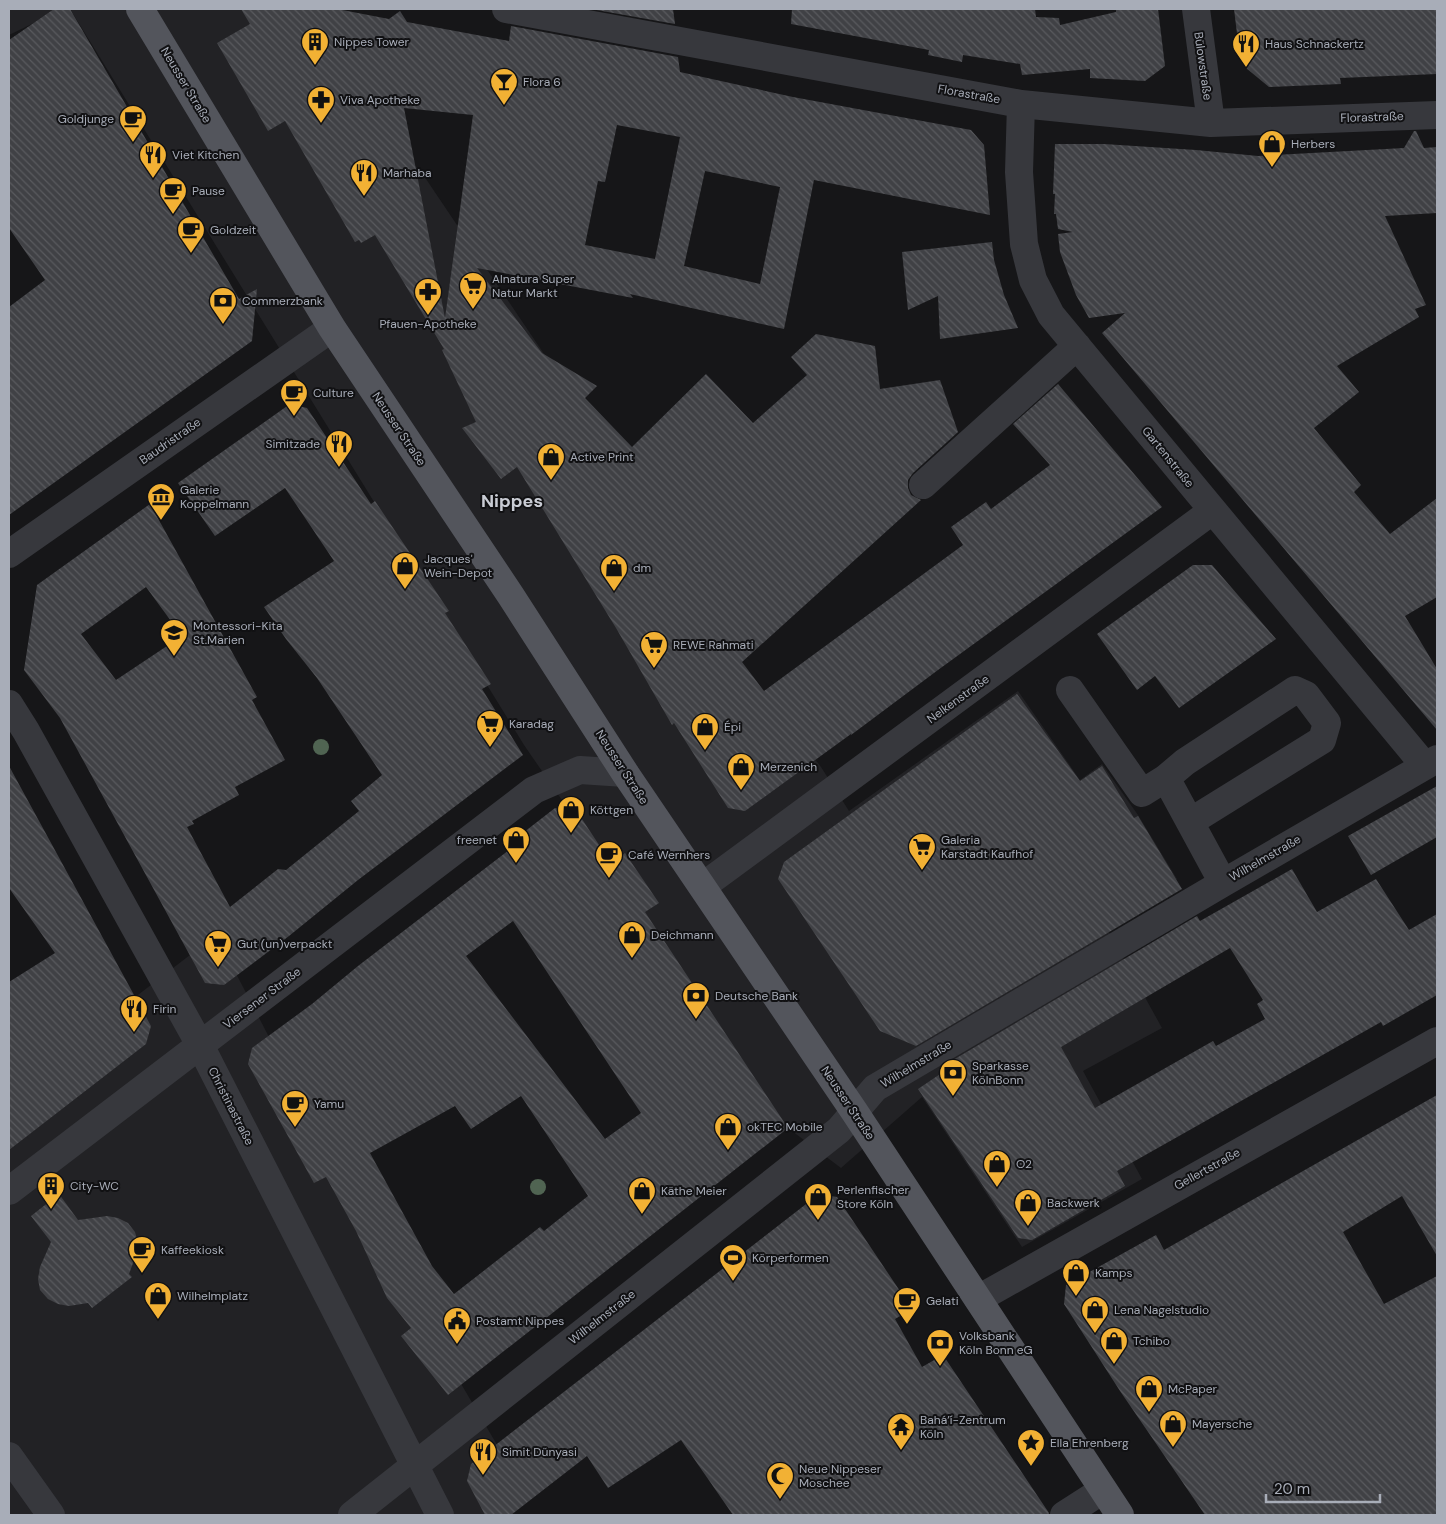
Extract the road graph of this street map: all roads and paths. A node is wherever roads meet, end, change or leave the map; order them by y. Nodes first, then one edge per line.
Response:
1 (140, 9) edge
2 (509, 9) edge
3 (1196, 9) edge
4 (1021, 104) junction
5 (1437, 115) edge
6 (1211, 123) junction
7 (332, 328) junction
8 (1077, 346) junction
9 (922, 484) dead end
10 (1212, 511) junction
11 (9, 554) edge
12 (1070, 690) dead end
13 (10, 709) edge
14 (1431, 762) edge
15 (625, 773) junction
16 (1166, 778) junction
17 (1190, 822) junction
18 (1223, 883) junction
19 (703, 886) junction
20 (1437, 1041) edge
21 (200, 1045) junction
22 (854, 1111) junction
23 (9, 1191) edge
24 (978, 1300) junction
25 (9, 1456) edge
26 (415, 1465) junction
27 (1103, 1490) junction
28 (50, 1515) edge
29 (352, 1515) edge
30 (440, 1515) edge
31 (1064, 1515) edge
32 (1120, 1515) edge

1 - 7 main road, Neusser Straße
2 - 4 street, Florastraße
3 - 6 street, Bülowstraße
4 - 6 street, Florastraße
4 - 8 street, Gartenstraße
5 - 6 street, Florastraße
7 - 11 street, Baudristraße
7 - 15 main road, Neusser Straße
8 - 9 street
8 - 10 street, Gartenstraße
10 - 14 street, Gartenstraße
10 - 19 street, Nelkenstraße
12 - 16 street
13 - 21 street, Christinastraße
14 - 18 street, Wilhelmstraße
15 - 19 main road, Neusser Straße
15 - 21 street, Viersener Straße
16 - 17 street
16 - 17 street
17 - 18 street
18 - 22 street, Wilhelmstraße
19 - 22 main road, Neusser Straße
20 - 24 street, Gellertstraße
21 - 23 street, Viersener Straße
21 - 26 street, Christinastraße
22 - 24 main road, Neusser Straße
22 - 26 street, Wilhelmstraße
24 - 27 main road, Neusser Straße
25 - 28 street
26 - 29 street, Wilhelmstraße
26 - 30 street, Christinastraße
27 - 31 street
27 - 32 main road, Neusser Straße

